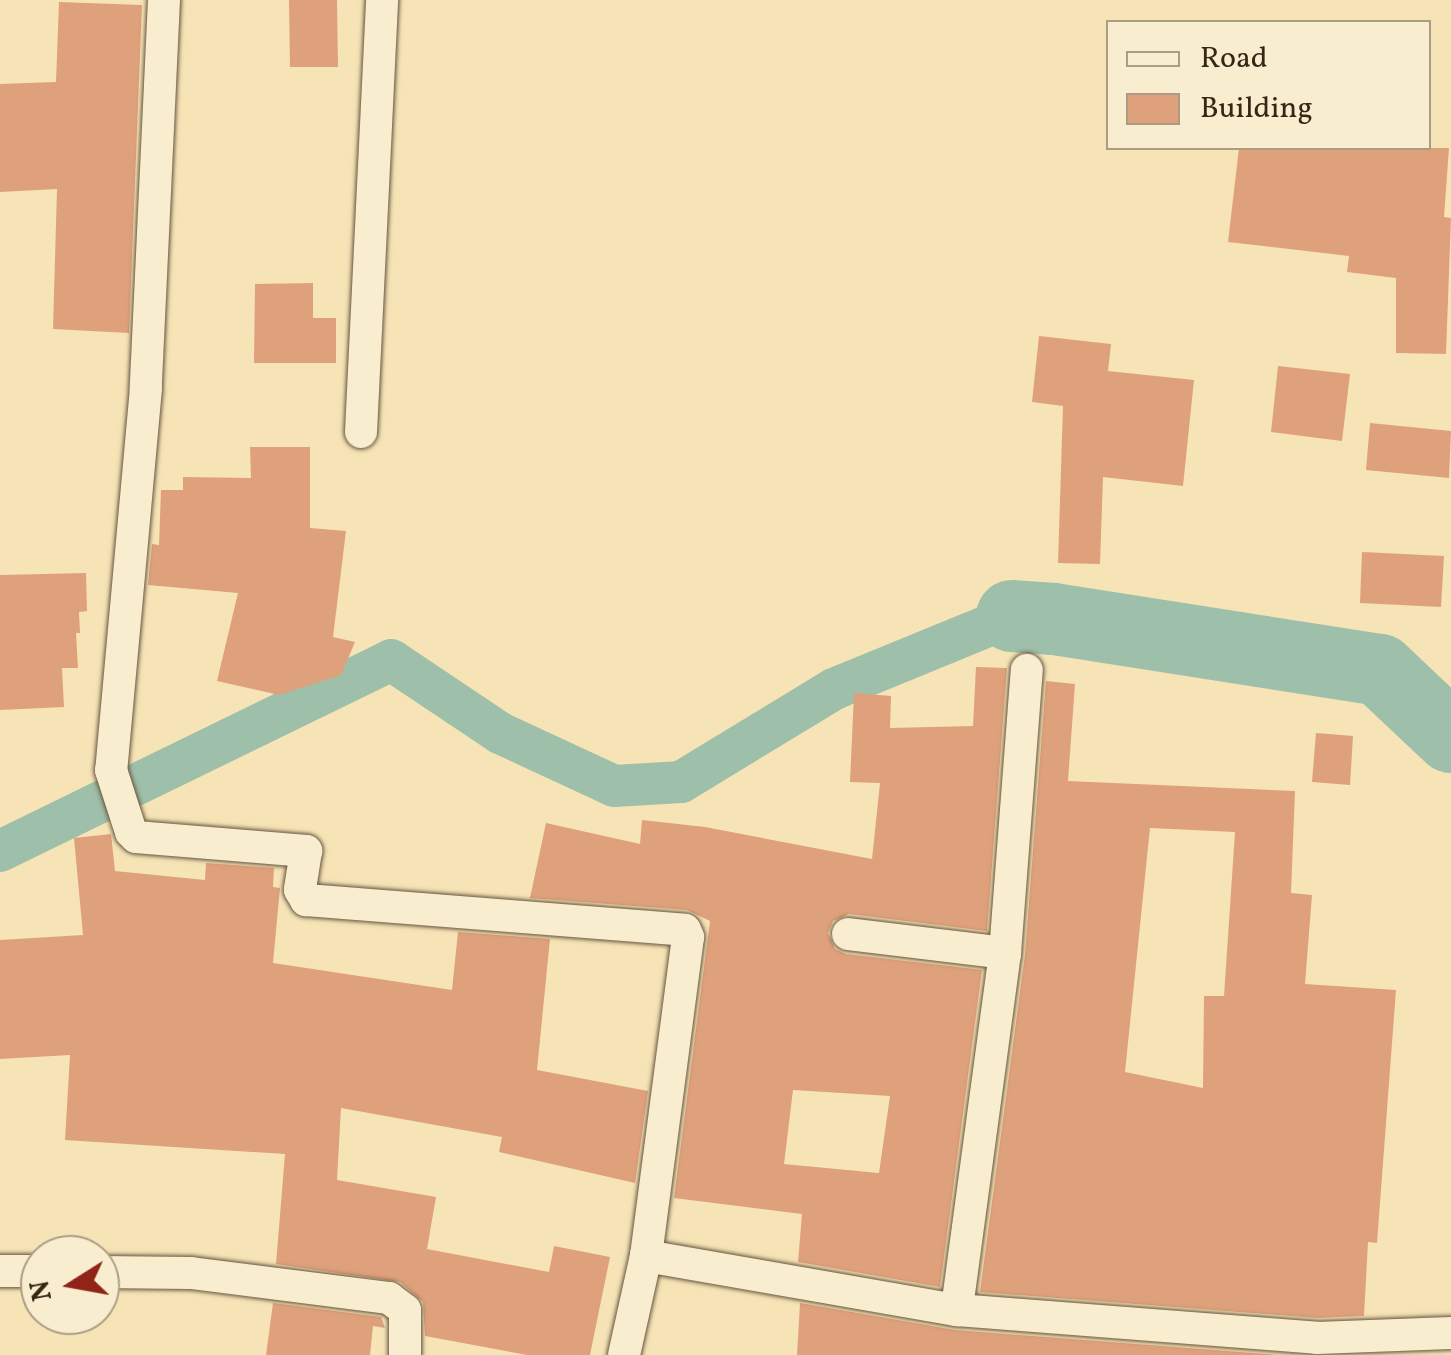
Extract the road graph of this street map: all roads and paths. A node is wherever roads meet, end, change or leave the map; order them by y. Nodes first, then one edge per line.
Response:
1 (164, 0) edge
2 (382, 0) edge
3 (361, 432) dead end
4 (1028, 670) dead end
5 (848, 934) dead end
6 (1005, 953) junction
7 (646, 1256) junction
8 (120, 1272) edge
9 (957, 1310) junction
10 (1451, 1333) edge
11 (405, 1355) edge
12 (624, 1355) edge

1 - 7 street
2 - 3 street
4 - 6 street
5 - 6 street
6 - 9 street
7 - 9 street
7 - 12 street
8 - 11 street
9 - 10 street

